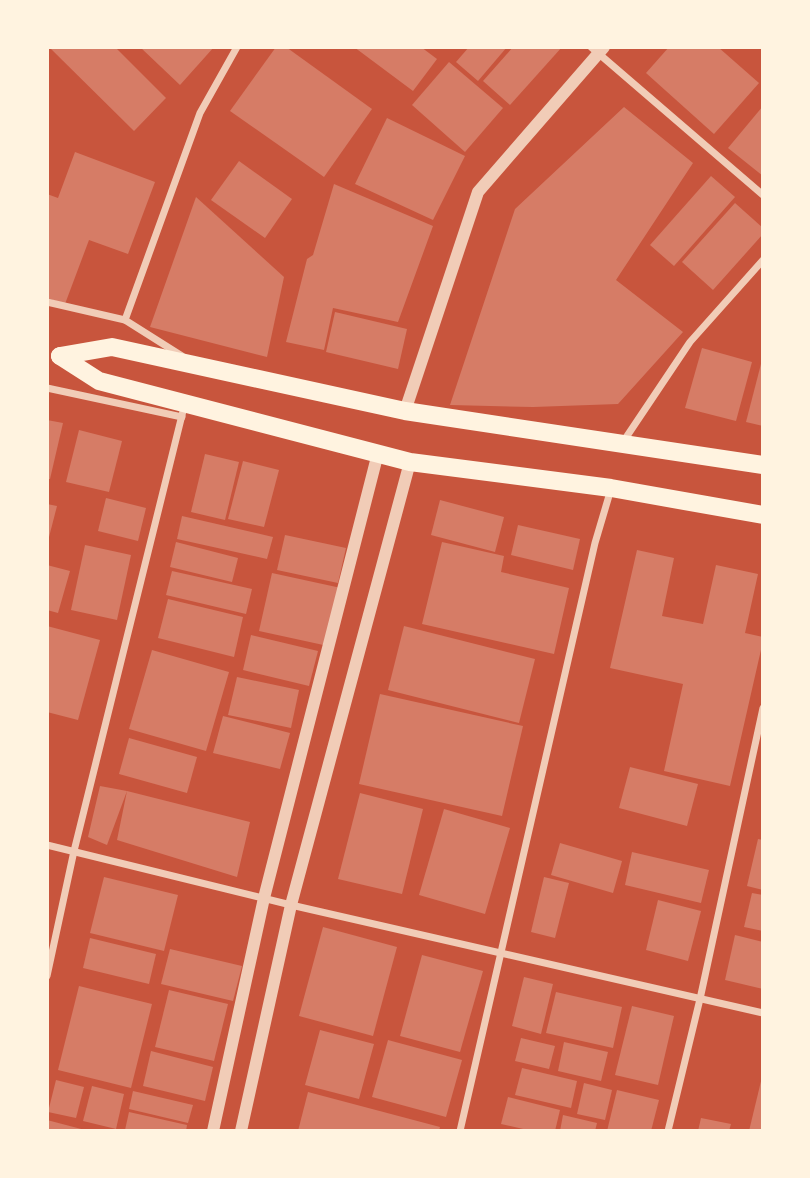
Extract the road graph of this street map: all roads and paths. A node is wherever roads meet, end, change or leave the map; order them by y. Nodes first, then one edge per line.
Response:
1 (237, 47) edge
2 (598, 49) edge
3 (763, 195) edge
4 (763, 260) edge
5 (47, 302) edge
6 (125, 320) junction
7 (198, 366) junction
8 (47, 388) edge
9 (183, 410) junction
10 (405, 411) junction
11 (622, 443) junction
12 (378, 453) junction
13 (410, 462) junction
14 (763, 465) edge
15 (611, 488) junction
16 (763, 515) edge
17 (763, 708) edge
18 (47, 845) edge
19 (74, 851) junction
20 (264, 898) junction
21 (292, 905) junction
22 (502, 952) junction
23 (47, 976) edge
24 (700, 999) junction
25 (763, 1013) edge
26 (213, 1131) edge
27 (242, 1131) edge
28 (460, 1131) edge
29 (668, 1131) edge

1 - 6 street
2 - 3 street
2 - 10 street
4 - 11 street
5 - 6 street
6 - 7 street
7 - 9 main road
7 - 10 main road
8 - 9 street
9 - 12 main road
9 - 19 street
10 - 11 main road
11 - 14 main road
12 - 13 main road
12 - 20 street
13 - 15 main road
13 - 21 street
15 - 16 main road
15 - 22 street
17 - 24 street
18 - 19 street
19 - 20 street
19 - 23 street
20 - 21 street
20 - 26 street
21 - 22 street
21 - 27 street
22 - 24 street
22 - 28 street
24 - 25 street
24 - 29 street

